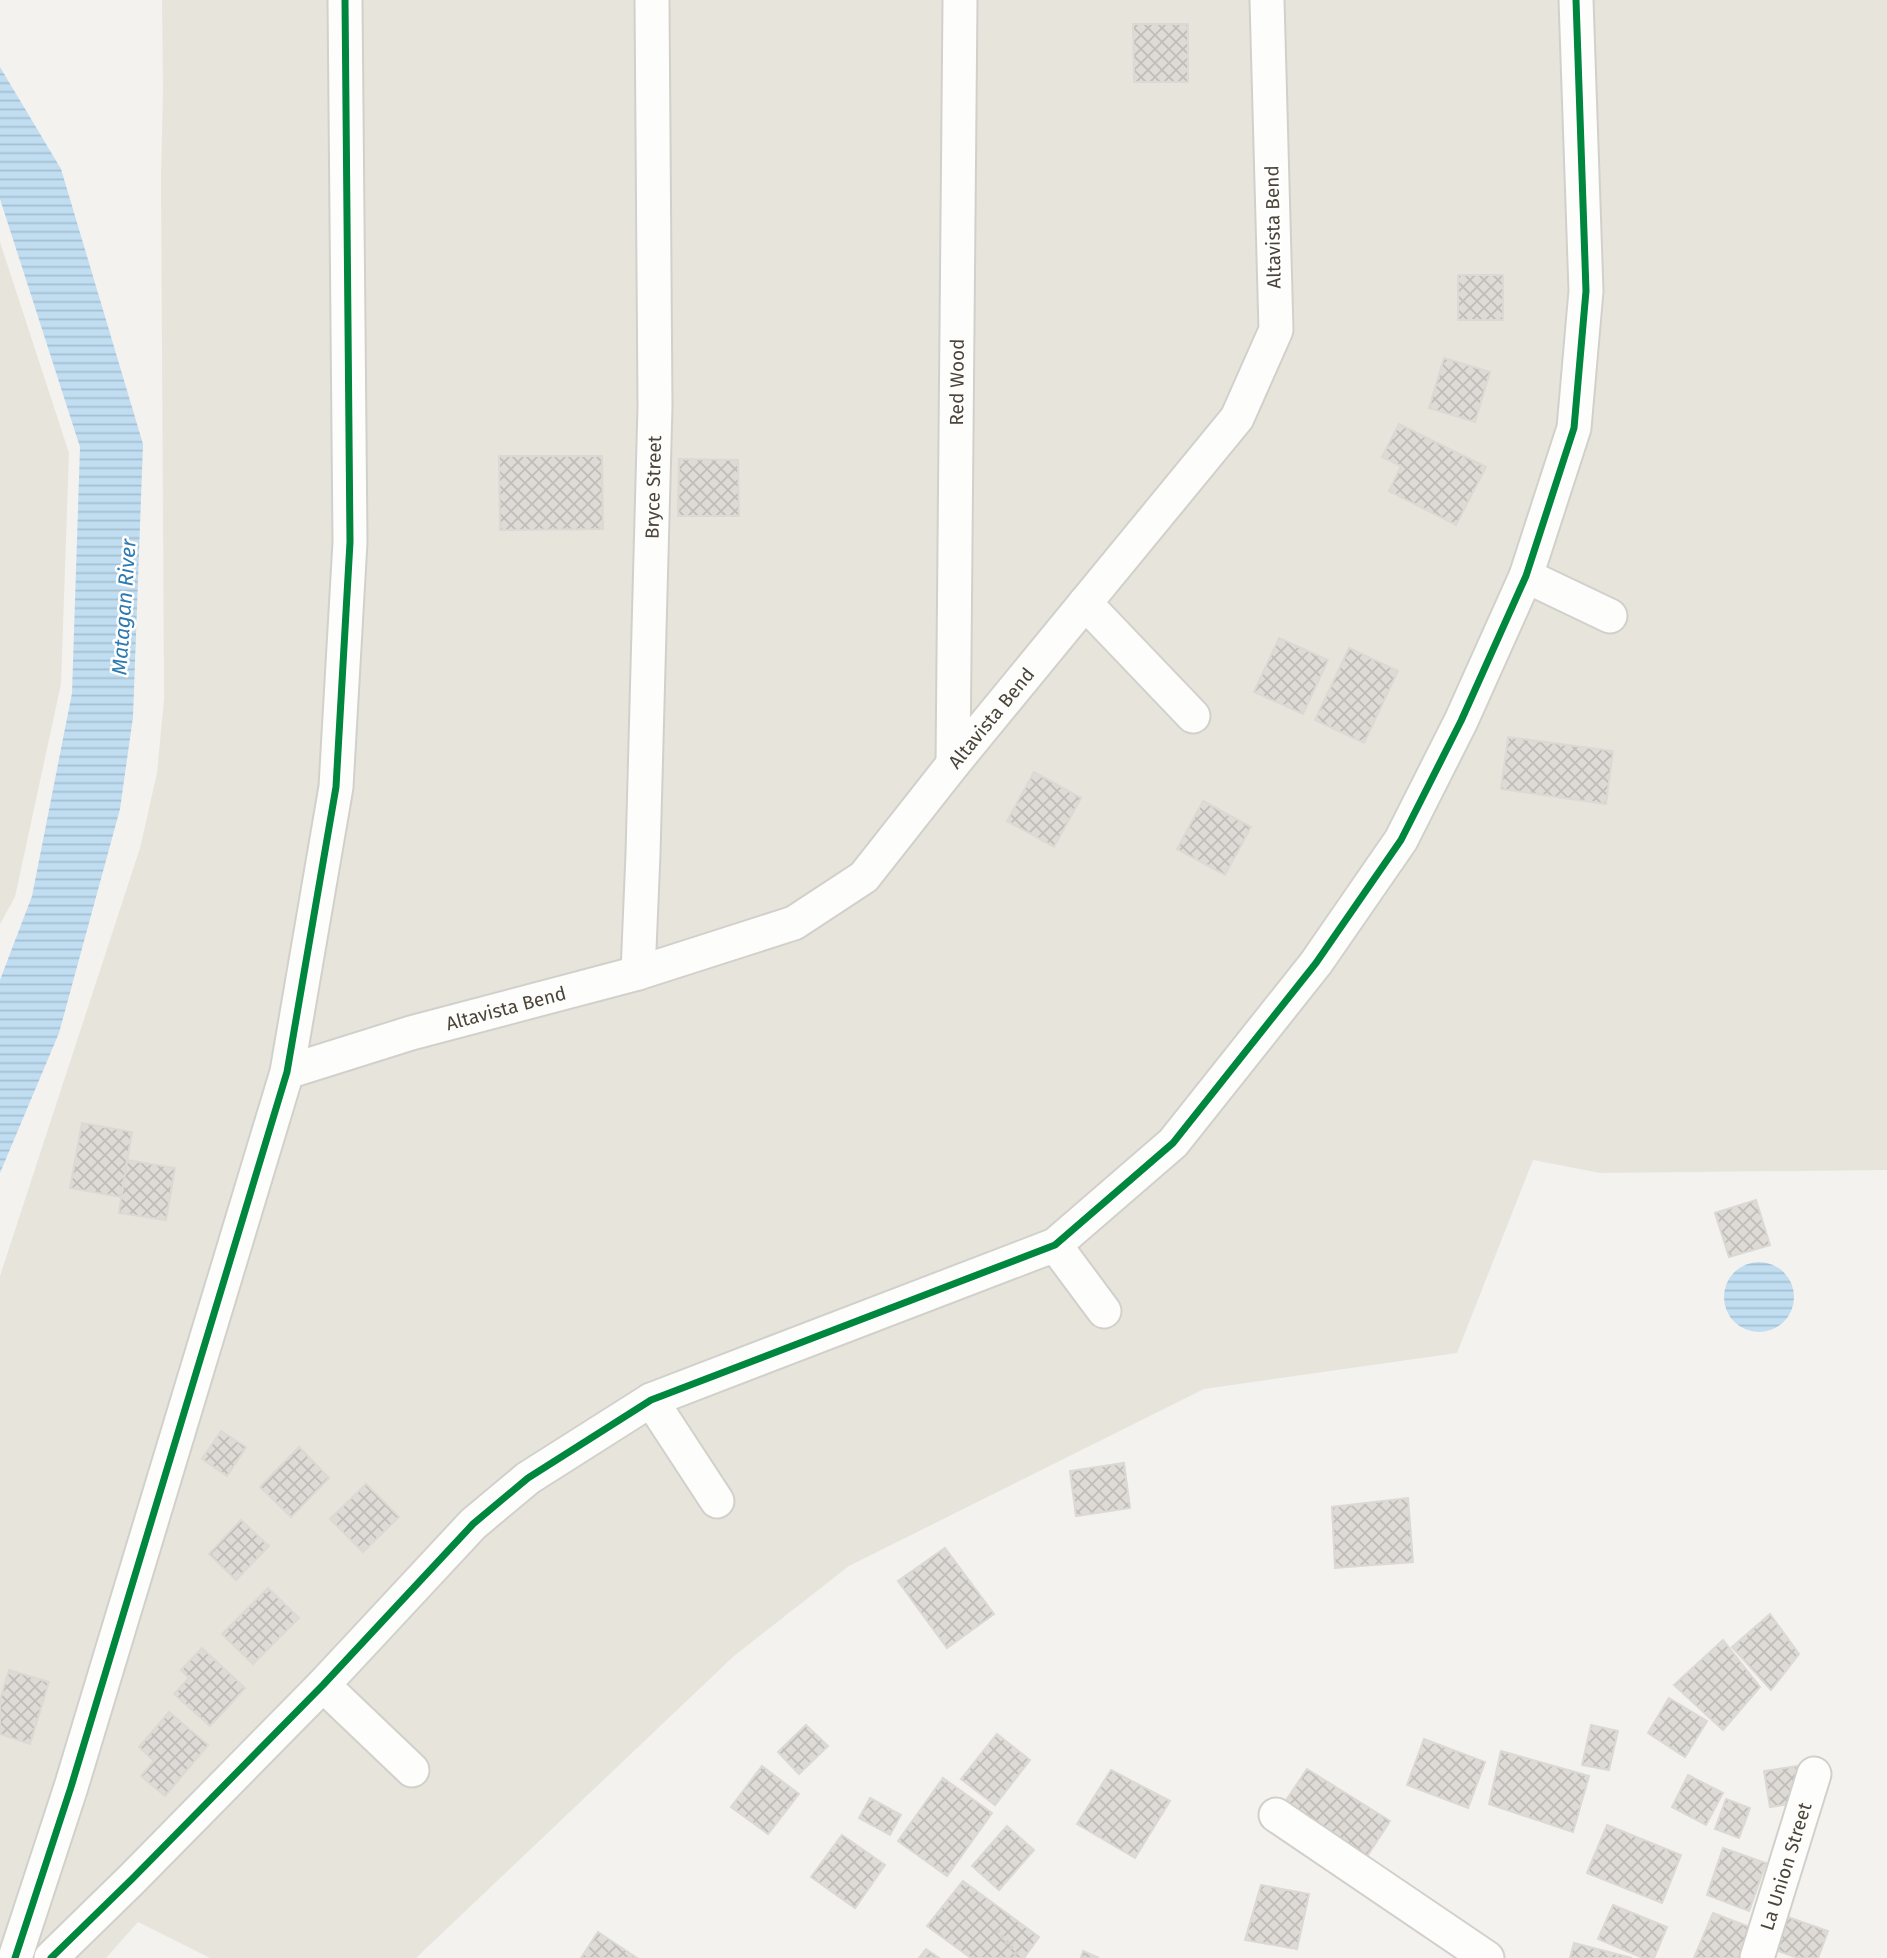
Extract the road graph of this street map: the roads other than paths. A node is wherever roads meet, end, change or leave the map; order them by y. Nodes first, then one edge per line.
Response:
1 (345, 0) edge
2 (652, 0) edge
3 (960, 0) edge
4 (1267, 0) edge
5 (1576, 0) edge
6 (1526, 576) junction
7 (1085, 603) junction
8 (1609, 617) dead end
9 (1193, 716) dead end
10 (953, 764) junction
11 (638, 973) junction
12 (287, 1072) junction
13 (1055, 1245) junction
14 (1104, 1311) dead end
15 (651, 1400) junction
16 (717, 1501) dead end
17 (323, 1685) junction
18 (412, 1770) dead end
19 (1814, 1774) dead end
20 (1276, 1815) dead end
21 (15, 1958) edge
22 (51, 1958) edge
23 (1487, 1958) edge
24 (1757, 1958) edge

1 - 12 street
2 - 11 street, Bryce Street
3 - 10 street, Red Wood
4 - 7 street, Altavista Bend
5 - 6 street
6 - 8 street
6 - 13 street
7 - 9 street
7 - 10 street, Altavista Bend
10 - 11 street, Altavista Bend
11 - 12 street, Altavista Bend
12 - 21 street
13 - 14 street
13 - 15 street
15 - 16 street
15 - 17 street
17 - 18 street
17 - 22 street
19 - 24 street, La Union Street
20 - 23 street

